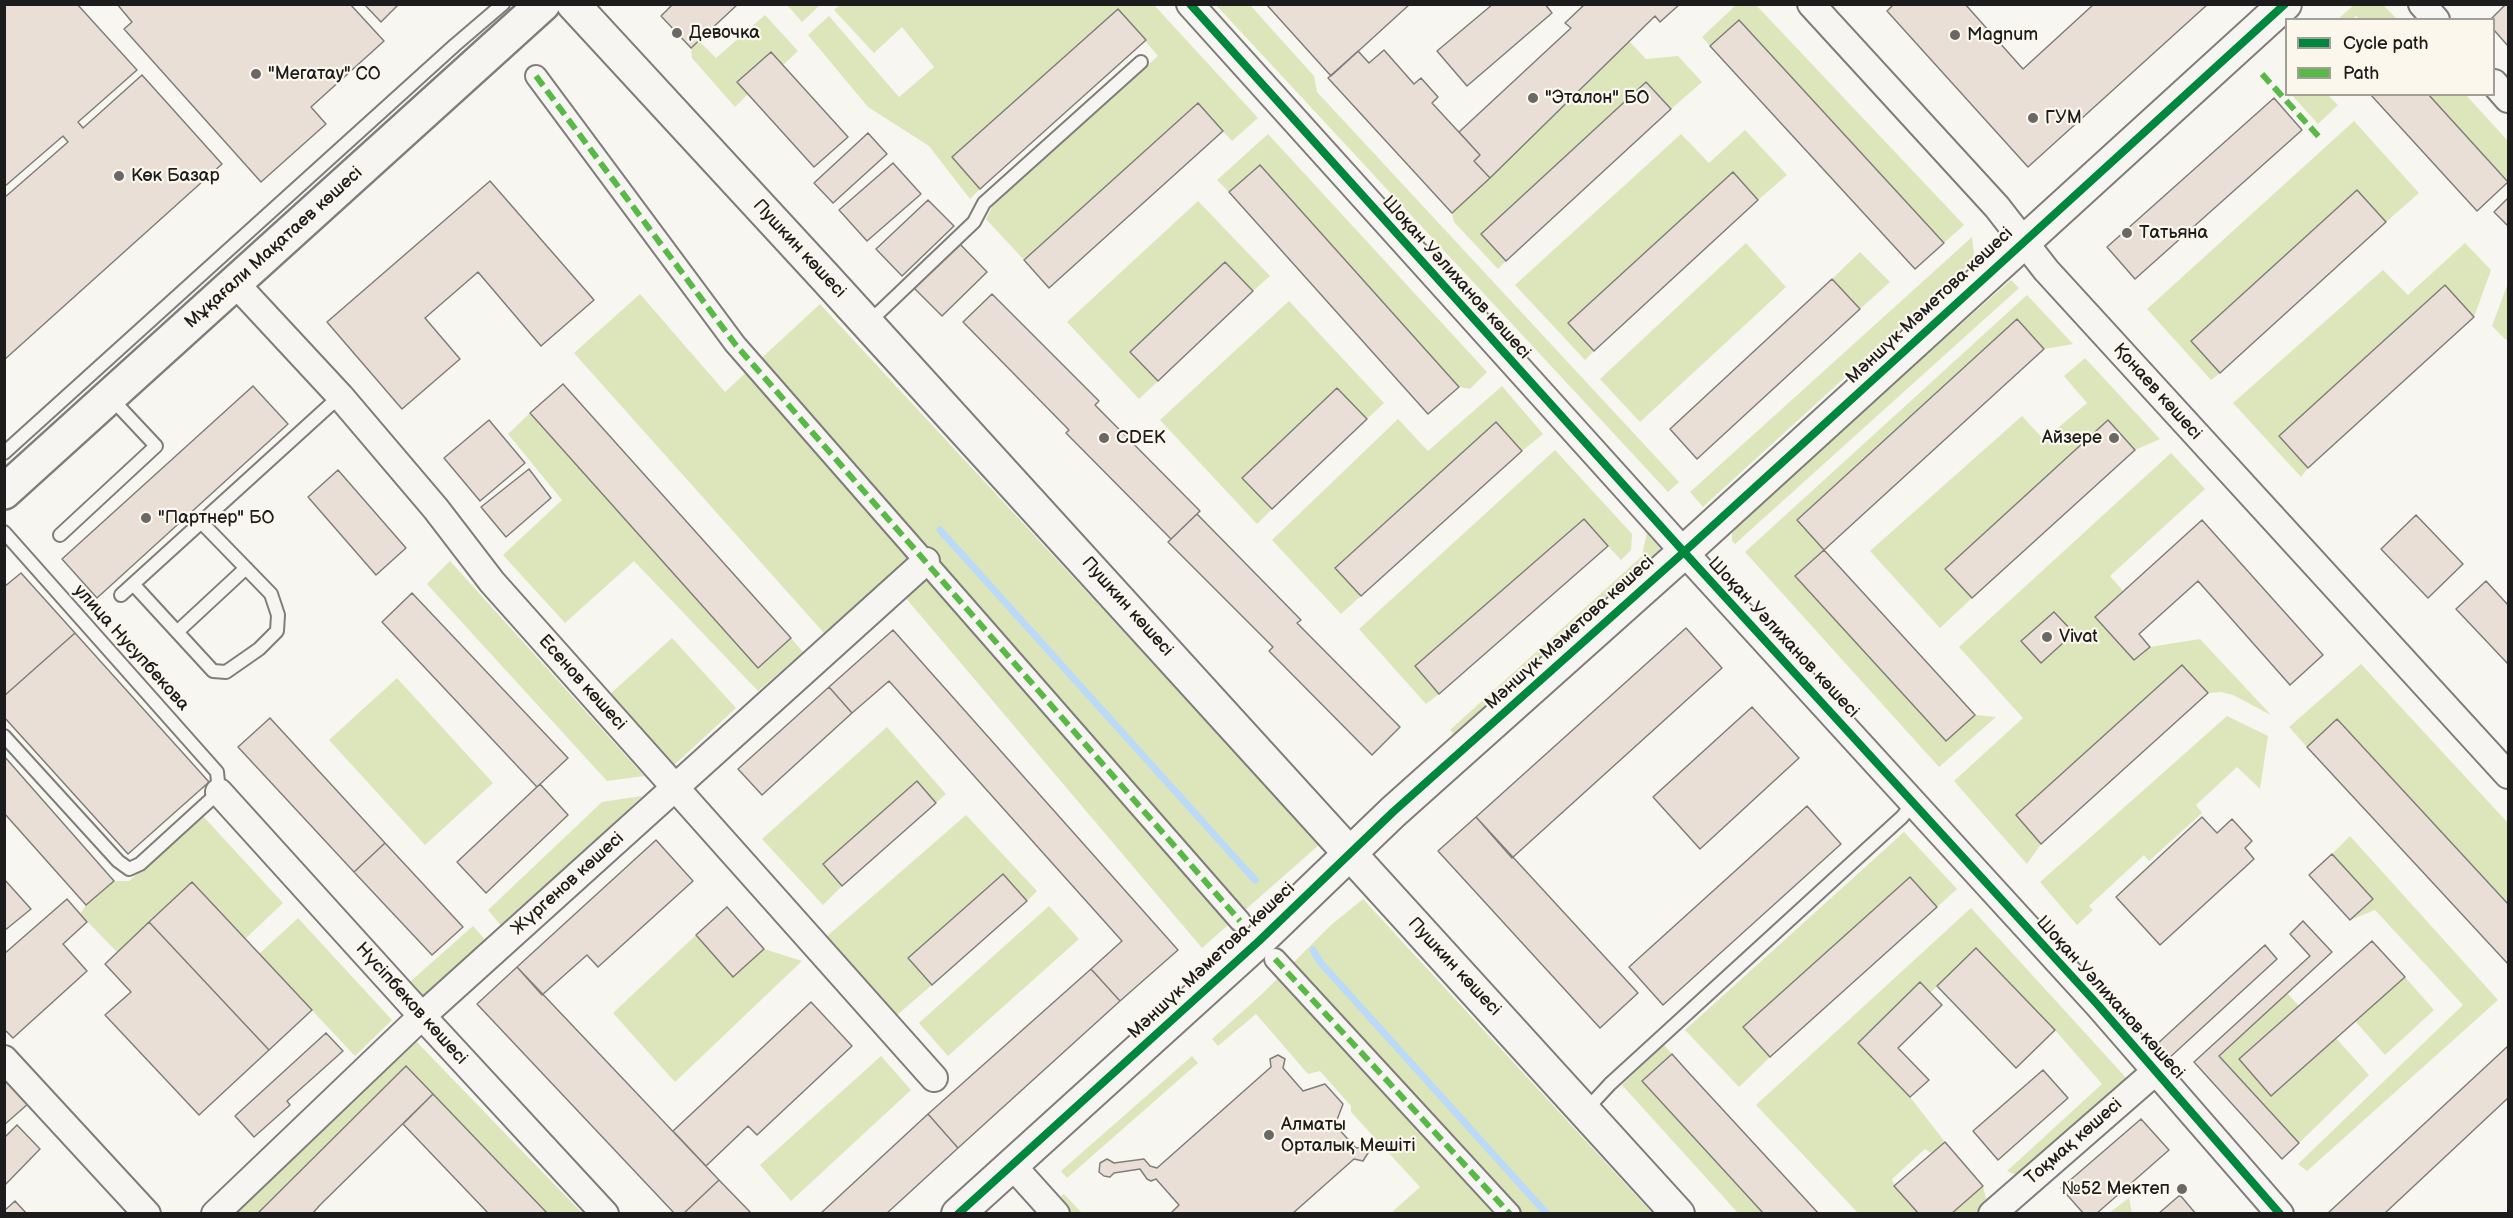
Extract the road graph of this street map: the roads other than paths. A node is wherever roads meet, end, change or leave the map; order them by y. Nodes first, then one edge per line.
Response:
1 (503, 4) edge
2 (543, 4) edge
3 (573, 4) edge
4 (1190, 4) edge
5 (1811, 4) edge
6 (2285, 4) edge
7 (2422, 4) edge
8 (2434, 18) edge
9 (1141, 62) dead end
10 (536, 76) dead end
11 (2495, 85) edge
12 (2508, 99) edge
13 (2024, 240) junction
14 (236, 283) junction
15 (868, 324) junction
16 (110, 396) junction
17 (340, 396) junction
18 (4, 453) edge
19 (4, 492) edge
20 (201, 522) junction
21 (4, 532) edge
22 (60, 535) dead end
23 (1684, 552) junction
24 (926, 561) junction
25 (246, 568) junction
26 (133, 584) junction
27 (121, 595) dead end
28 (177, 632) junction
29 (4, 736) edge
30 (2508, 775) edge
31 (674, 788) junction
32 (219, 792) junction
33 (1914, 802) junction
34 (1349, 851) junction
35 (1240, 921) dead end
36 (1275, 959) dead end
37 (422, 1016) junction
38 (4, 1059) edge
39 (2156, 1071) junction
40 (934, 1078) dead end
41 (1585, 1111) junction
42 (1011, 1164) junction
43 (147, 1214) edge
44 (215, 1214) edge
45 (605, 1214) edge
46 (958, 1214) edge
47 (1056, 1214) edge
48 (1510, 1214) edge
49 (1678, 1214) edge
50 (1992, 1214) edge
51 (2280, 1214) edge

1 - 18 lane
2 - 14 main road, Мұқағали Мақатаев көшесі
3 - 15 street, Пушкин көшесі
4 - 23 street, Шоқан Уәлиханов көшесі
5 - 13 street, Қонаев көшесі
6 - 13 street, Мәншүк Мәметова көшесі
7 - 8 street
9 - 15 lane
10 - 24 street
11 - 12 street
13 - 23 street, Мәншүк Мәметова көшесі
13 - 30 street, Қонаев көшесі
14 - 16 main road, Мұқағали Мақатаев көшесі
14 - 17 street, Есенов көшесі
15 - 34 street, Пушкин көшесі
16 - 19 main road, Мұқағали Мақатаев көшесі
16 - 22 lane
17 - 20 lane
17 - 31 street, Есенов көшесі
20 - 25 lane
20 - 26 lane
21 - 32 lane, улица Нусупбекова
23 - 33 street, Шоқан Уәлиханов көшесі
23 - 34 street, Мәншүк Мәметова көшесі
24 - 31 street, Жүргенов көшесі
24 - 35 street
25 - 28 lane
25 - 28 lane
26 - 27 lane
26 - 28 lane
29 - 32 lane
31 - 37 street, Жүргенов көшесі
31 - 40 street, Есенов көшесі
32 - 37 street, Нүсіпбеков көшесі
33 - 39 street, Шоқан Уәлиханов көшесі
33 - 41 lane
34 - 41 street, Пушкин көшесі
34 - 42 street, Мәншүк Мәметова көшесі
36 - 48 street
37 - 44 street, Жүргенов көшесі
37 - 45 street, Нүсіпбеков көшесі
38 - 43 street
39 - 50 street, Тоқмақ көшесі
39 - 51 street, Шоқан Уәлиханов көшесі
41 - 49 street, Пушкин көшесі
42 - 46 street, Мәншүк Мәметова көшесі
42 - 47 street

